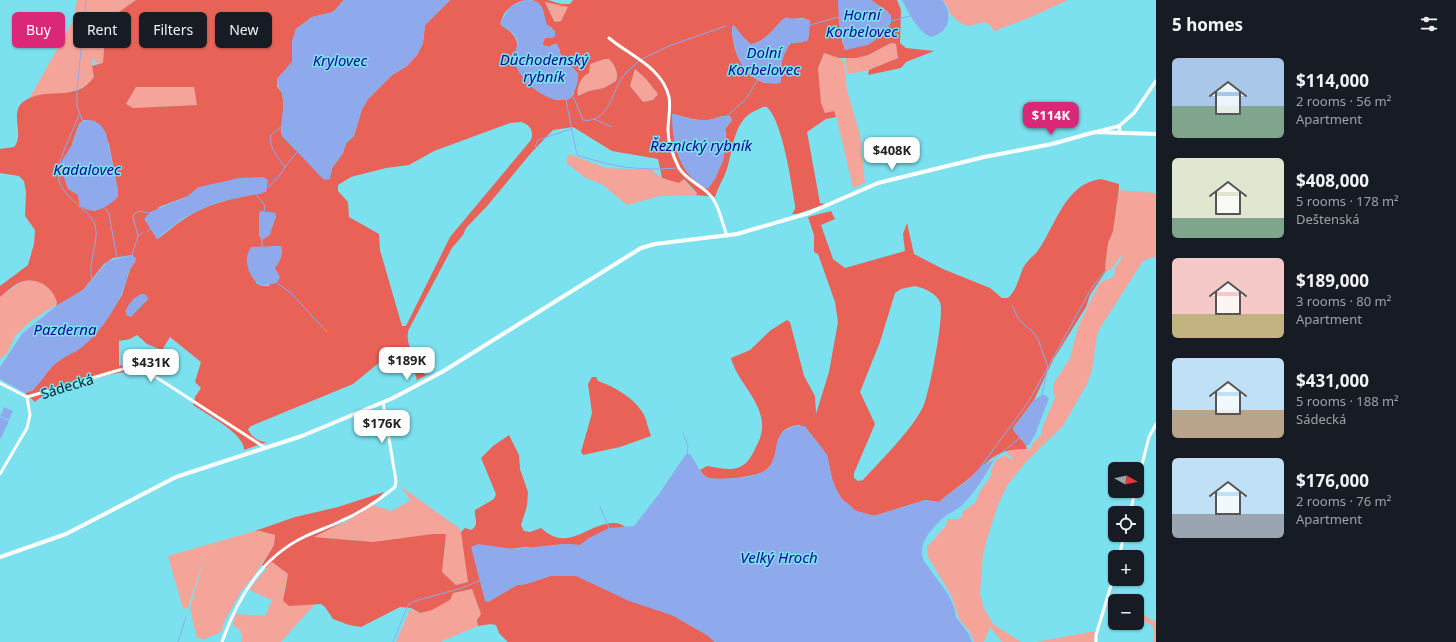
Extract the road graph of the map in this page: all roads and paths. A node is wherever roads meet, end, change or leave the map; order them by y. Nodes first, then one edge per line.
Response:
1 (609, 38) dead end
2 (1156, 81) edge
3 (1119, 126) junction
4 (1095, 132) junction
5 (1120, 133) junction
6 (1156, 134) edge
7 (727, 236) junction
8 (0, 382) edge
9 (27, 397) junction
10 (383, 402) junction
11 (1156, 424) edge
12 (264, 448) junction
13 (1143, 462) edge
14 (0, 474) edge
15 (0, 557) edge
16 (1111, 586) edge
17 (222, 642) edge
18 (1096, 642) edge

1 - 7 street
2 - 3 street
3 - 4 street
3 - 5 street
4 - 5 main road
4 - 7 main road
5 - 6 main road
7 - 10 main road
8 - 9 street
9 - 12 street, Sádecká
9 - 14 street, Sádecká
10 - 12 main road
10 - 17 street
11 - 13 street
12 - 15 main road
16 - 18 street

